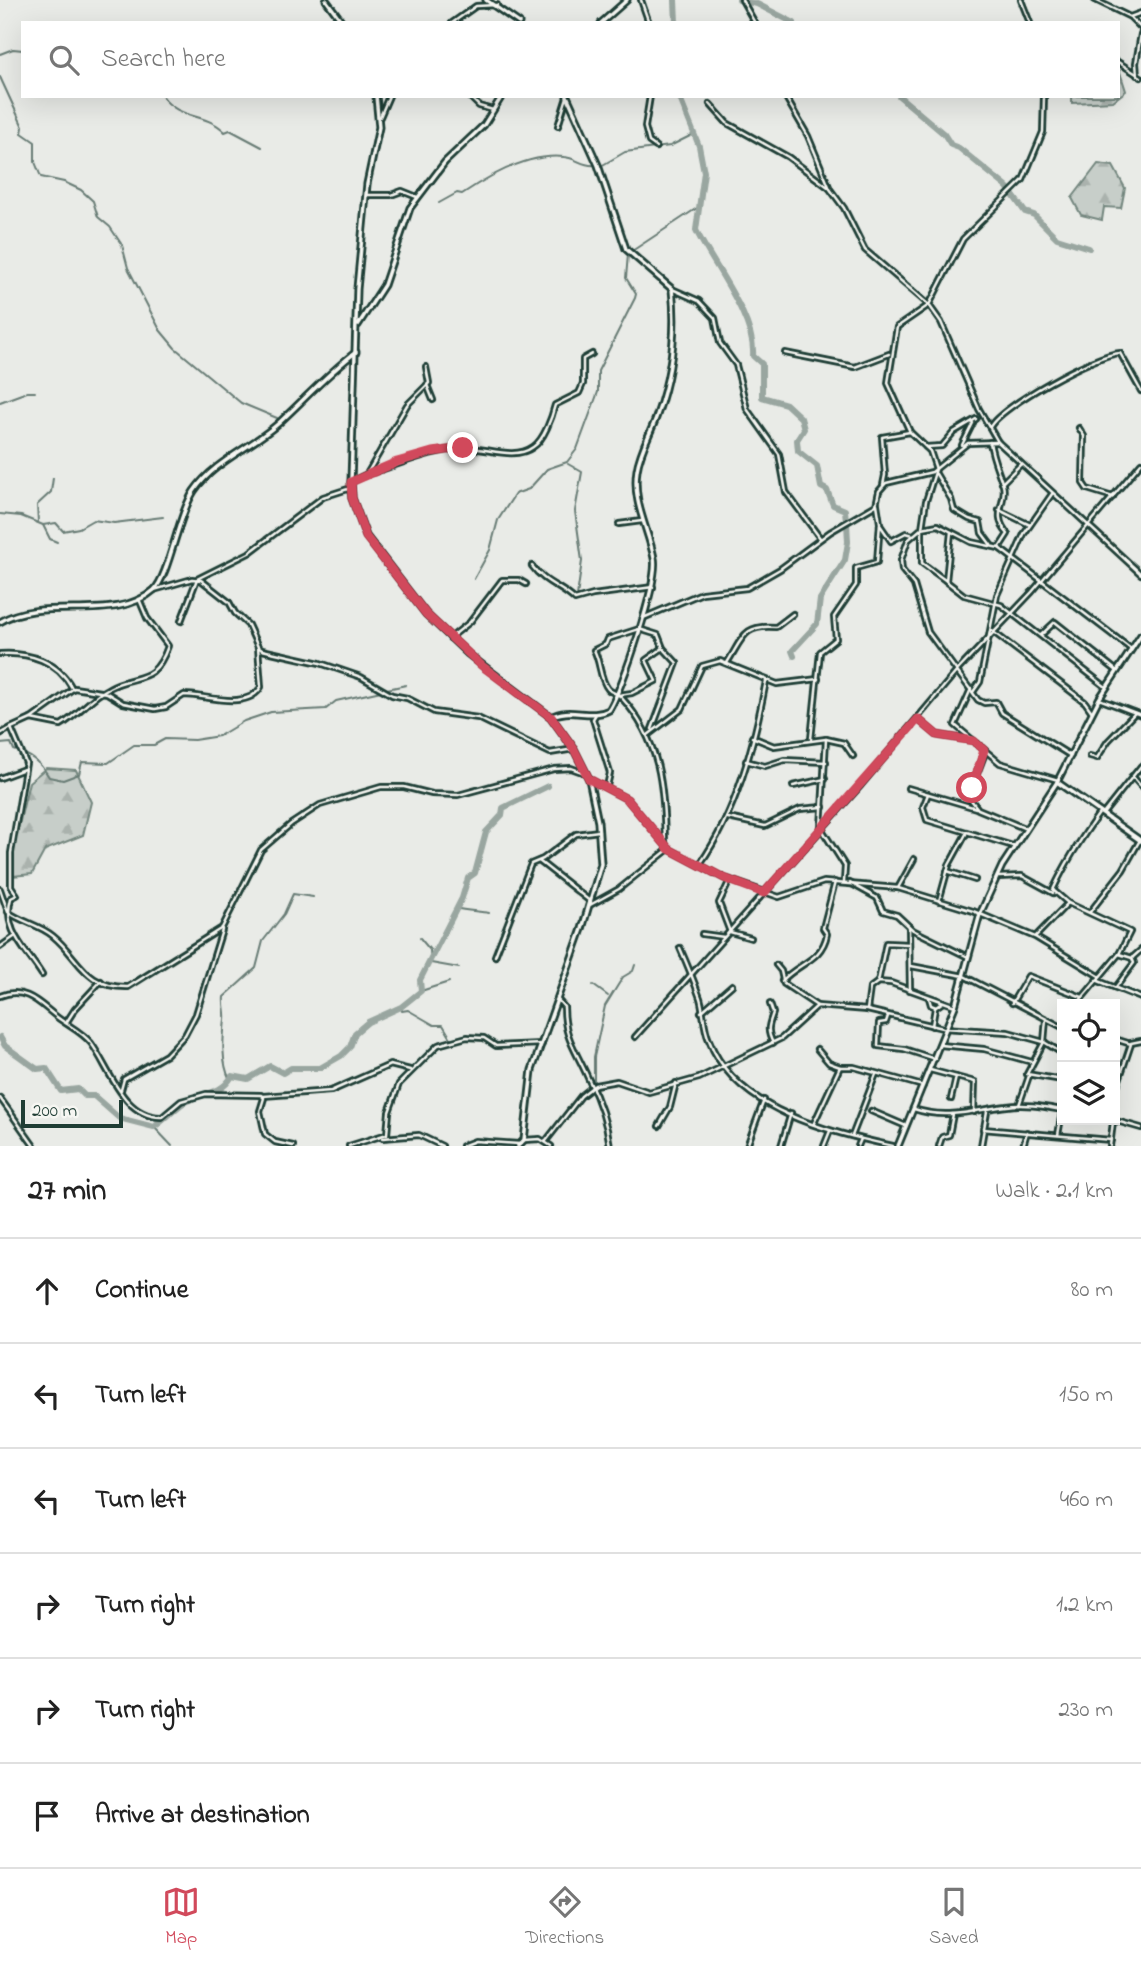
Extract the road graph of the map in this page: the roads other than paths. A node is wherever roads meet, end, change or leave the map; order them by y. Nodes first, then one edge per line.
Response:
1 (326, 0) edge
2 (486, 0) edge
3 (627, 0) edge
4 (641, 0) edge
5 (742, 0) edge
6 (1021, 0) edge
7 (1095, 0) edge
8 (497, 5) junction
9 (1141, 13) edge
10 (1130, 17) junction
11 (342, 21) edge
12 (455, 21) edge
13 (517, 21) edge
14 (603, 21) edge
15 (648, 21) edge
16 (754, 21) edge
17 (1029, 21) edge
18 (1141, 28) edge
19 (1141, 34) edge
20 (1120, 63) edge
21 (1139, 76) edge
22 (376, 98) edge
23 (388, 98) edge
24 (470, 98) edge
25 (501, 98) edge
26 (567, 98) edge
27 (567, 98) edge
28 (650, 98) edge
29 (786, 98) edge
30 (1044, 98) edge
31 (710, 104) dead end
32 (493, 110) junction
33 (380, 117) junction
34 (558, 126) dead end
35 (656, 146) dead end
36 (830, 189) junction
37 (366, 195) junction
38 (417, 197) junction
39 (672, 289) junction
40 (929, 305) junction
41 (357, 327) junction
42 (356, 352) junction
43 (785, 353) dead end
44 (592, 354) dead end
45 (891, 354) junction
46 (426, 367) dead end
47 (427, 385) junction
48 (1141, 391) edge
49 (433, 400) dead end
50 (979, 409) junction
51 (976, 419) junction
52 (990, 427) junction
53 (1079, 428) dead end
54 (910, 432) junction
55 (990, 442) junction
56 (998, 442) junction
57 (926, 447) junction
58 (960, 448) junction
59 (1021, 464) junction
60 (1140, 464) edge
61 (935, 471) junction
62 (366, 474) junction
63 (351, 482) junction
64 (1002, 483) junction
65 (882, 487) junction
66 (351, 488) junction
67 (1052, 494) junction
68 (1113, 498) junction
69 (877, 503) junction
70 (999, 510) junction
71 (642, 521) junction
72 (619, 524) dead end
73 (880, 524) junction
74 (1030, 525) junction
75 (1086, 525) junction
76 (922, 529) junction
77 (951, 530) junction
78 (913, 535) junction
79 (821, 538) junction
80 (991, 545) junction
81 (999, 548) junction
82 (1012, 559) junction
83 (532, 566) dead end
84 (1141, 574) edge
85 (1041, 578) junction
86 (197, 579) junction
87 (946, 581) junction
88 (526, 584) dead end
89 (653, 587) junction
90 (154, 590) junction
91 (139, 598) junction
92 (995, 603) junction
93 (793, 614) dead end
94 (1010, 614) junction
95 (643, 618) junction
96 (181, 621) dead end
97 (0, 622) edge
98 (639, 629) junction
99 (991, 633) junction
100 (1041, 635) junction
101 (1141, 635) edge
102 (450, 638) junction
103 (258, 648) junction
104 (1132, 648) junction
105 (1141, 648) edge
106 (663, 649) junction
107 (0, 654) edge
108 (726, 664) junction
109 (957, 671) junction
110 (1117, 671) junction
111 (818, 678) junction
112 (766, 681) junction
113 (1106, 687) junction
114 (72, 688) junction
115 (972, 690) junction
116 (102, 693) junction
117 (617, 694) junction
118 (1099, 699) junction
119 (1092, 712) junction
120 (1135, 713) junction
121 (596, 714) junction
122 (1141, 715) edge
123 (551, 717) junction
124 (31, 719) junction
125 (918, 719) junction
126 (11, 728) junction
127 (652, 729) junction
128 (0, 734) edge
129 (648, 735) junction
130 (752, 737) junction
131 (811, 739) junction
132 (826, 739) junction
133 (974, 741) junction
134 (574, 749) junction
135 (985, 753) junction
136 (1071, 755) junction
137 (853, 756) dead end
138 (1090, 756) dead end
139 (746, 761) junction
140 (825, 762) junction
141 (1141, 766) edge
142 (24, 769) junction
143 (588, 776) junction
144 (1132, 776) junction
145 (0, 778) edge
146 (825, 779) junction
147 (1057, 781) junction
148 (607, 786) junction
149 (793, 786) dead end
150 (1141, 786) edge
151 (908, 788) dead end
152 (928, 794) junction
153 (823, 807) junction
154 (976, 808) junction
155 (1101, 813) junction
156 (728, 818) junction
157 (821, 828) junction
158 (1024, 828) junction
159 (599, 831) junction
160 (966, 833) junction
161 (1140, 841) edge
162 (665, 845) junction
163 (1013, 846) junction
164 (669, 849) junction
165 (915, 859) dead end
166 (539, 861) junction
167 (700, 865) junction
168 (947, 871) junction
169 (997, 876) junction
170 (730, 880) junction
171 (975, 880) dead end
172 (835, 882) junction
173 (846, 882) junction
174 (898, 888) junction
175 (0, 889) edge
176 (764, 893) junction
177 (1053, 893) junction
178 (939, 901) junction
179 (1068, 903) junction
180 (590, 904) junction
181 (8, 912) junction
182 (1089, 912) junction
183 (980, 914) junction
184 (909, 927) junction
185 (222, 929) junction
186 (730, 932) junction
187 (702, 934) dead end
188 (14, 937) junction
189 (724, 937) junction
190 (1035, 937) junction
191 (751, 938) dead end
192 (909, 944) junction
193 (0, 947) edge
194 (680, 948) dead end
195 (1141, 950) edge
196 (1119, 954) junction
197 (495, 956) dead end
198 (968, 957) junction
199 (1132, 958) junction
200 (776, 965) dead end
201 (911, 966) junction
202 (42, 975) dead end
203 (964, 976) junction
204 (1097, 978) junction
205 (690, 979) junction
206 (100, 981) junction
207 (782, 981) junction
208 (878, 982) junction
209 (732, 985) dead end
210 (1115, 988) junction
211 (910, 990) junction
212 (0, 996) edge
213 (1083, 997) joint
214 (929, 998) junction
215 (1141, 998) edge
216 (558, 1000) junction
217 (943, 1002) junction
218 (1012, 1003) junction
219 (770, 1004) dead end
220 (817, 1006) junction
221 (955, 1006) junction
222 (936, 1007) junction
223 (867, 1010) junction
224 (701, 1012) junction
225 (888, 1015) junction
226 (1046, 1019) junction
227 (66, 1023) junction
228 (1057, 1024) edge
229 (932, 1026) junction
230 (947, 1028) junction
231 (635, 1037) dead end
232 (1120, 1040) edge
233 (1141, 1041) edge
234 (1044, 1042) junction
235 (774, 1043) junction
236 (1131, 1043) junction
237 (542, 1044) junction
238 (940, 1045) junction
239 (817, 1049) dead end
240 (1057, 1050) edge
241 (935, 1059) junction
242 (1032, 1062) junction
243 (840, 1067) junction
244 (724, 1068) junction
245 (411, 1070) junction
246 (930, 1070) junction
247 (876, 1074) junction
248 (1029, 1076) junction
249 (956, 1077) junction
250 (1120, 1077) edge
251 (1057, 1079) edge
252 (676, 1083) junction
253 (923, 1086) junction
254 (592, 1087) junction
255 (121, 1090) junction
256 (263, 1096) junction
257 (0, 1098) edge
258 (951, 1099) dead end
259 (764, 1100) junction
260 (1019, 1105) junction
261 (913, 1109) junction
262 (1057, 1110) edge
263 (871, 1111) dead end
264 (987, 1111) junction
265 (974, 1112) junction
266 (791, 1114) junction
267 (953, 1114) junction
268 (1120, 1122) edge
269 (814, 1123) junction
270 (1060, 1125) edge
271 (1112, 1125) edge
272 (659, 1126) dead end
273 (906, 1126) junction
274 (1141, 1128) edge
275 (984, 1129) junction
276 (830, 1131) junction
277 (1027, 1132) junction
278 (1058, 1135) junction
279 (852, 1137) junction
280 (373, 1139) junction
281 (861, 1139) junction
282 (524, 1140) junction
283 (1111, 1140) junction
284 (546, 1141) junction
285 (518, 1145) edge
286 (34, 1146) edge
287 (293, 1146) edge
288 (349, 1146) edge
289 (442, 1146) edge
290 (462, 1146) edge
291 (551, 1146) edge
292 (610, 1146) edge
293 (747, 1146) edge
294 (781, 1146) edge
295 (824, 1146) edge
296 (858, 1146) edge
297 (896, 1146) edge
298 (939, 1146) edge
299 (982, 1146) edge
300 (1024, 1146) edge
301 (1110, 1146) edge

1 - 11 street
2 - 8 street
3 - 14 street
4 - 15 street
5 - 16 street
6 - 17 street
7 - 10 street
8 - 12 street
8 - 13 street
9 - 10 street
10 - 18 street
19 - 21 street
20 - 21 street
22 - 33 street
23 - 33 street
24 - 32 street
25 - 32 street
26 - 34 street
27 - 39 street
28 - 35 street
29 - 36 street
30 - 40 street
31 - 36 street
32 - 38 street
33 - 37 street
36 - 40 street
37 - 38 street
37 - 41 street
38 - 41 street
39 - 71 street
39 - 79 street
40 - 45 street
40 - 50 street
41 - 42 street
42 - 63 street
42 - 90 street
43 - 45 street
44 - 62 street
45 - 54 street
46 - 47 street
47 - 49 street
47 - 62 street
48 - 52 street
50 - 51 street
50 - 52 street
51 - 57 street
51 - 58 street
52 - 56 street
53 - 68 street
54 - 57 street
54 - 65 street
55 - 56 street
55 - 58 street
55 - 64 street
56 - 59 street
57 - 61 street
58 - 61 street
59 - 64 street
59 - 67 street
60 - 68 street
61 - 65 street
61 - 76 street
61 - 80 street
62 - 63 street
63 - 66 street
64 - 70 street
65 - 69 street
66 - 86 street
66 - 102 street
67 - 74 street
67 - 75 street
68 - 75 street
69 - 73 street
69 - 79 street
70 - 74 street
70 - 81 street
71 - 72 street
71 - 89 street
73 - 78 street
73 - 111 street
74 - 82 street
75 - 84 street
75 - 85 street
76 - 77 street
76 - 78 street
76 - 87 street
77 - 80 street
77 - 87 street
78 - 109 street
79 - 95 street
80 - 81 street
81 - 82 street
82 - 85 street
82 - 92 street
83 - 89 street
85 - 94 street
85 - 104 street
86 - 90 street
86 - 96 street
86 - 103 street
87 - 92 street
88 - 102 street
89 - 95 street
90 - 91 street
91 - 97 street
91 - 116 street
92 - 94 street
92 - 99 street
93 - 108 street
94 - 99 street
94 - 100 street
95 - 98 street
98 - 106 street
98 - 117 street
98 - 117 street
99 - 109 street
99 - 115 street
99 - 119 street
100 - 110 street
100 - 113 street
101 - 104 street
102 - 123 street
103 - 116 street
103 - 134 street
104 - 105 street
104 - 110 street
106 - 117 street
106 - 127 street
107 - 114 street
108 - 112 street
108 - 127 street
109 - 115 street
109 - 125 street
110 - 113 street
111 - 112 street
111 - 131 street
112 - 130 street
113 - 118 street
114 - 116 street
114 - 124 street
115 - 133 street
115 - 136 street
116 - 124 street
117 - 121 street
117 - 129 street
118 - 119 street
118 - 120 street
119 - 136 street
120 - 122 street
120 - 138 street
121 - 123 street
121 - 148 street
123 - 134 street
124 - 126 street
125 - 133 street
125 - 157 street
126 - 128 street
126 - 142 street
127 - 129 street
129 - 162 street
130 - 131 street
130 - 139 street
131 - 132 street
132 - 137 street
132 - 140 street
133 - 135 street
134 - 143 street
135 - 147 street
135 - 154 street
136 - 147 street
139 - 140 street
139 - 156 street
140 - 146 street
141 - 144 street
142 - 145 street
142 - 181 street
143 - 148 street
143 - 159 street
143 - 185 street
144 - 150 street
144 - 155 street
146 - 149 street
146 - 153 street
147 - 155 street
147 - 158 street
148 - 162 street
151 - 152 street
152 - 154 street
152 - 160 street
153 - 156 street
153 - 157 street
154 - 158 street
155 - 161 street
155 - 177 street
156 - 167 street
157 - 173 street
157 - 176 street
158 - 163 street
159 - 166 street
159 - 180 street
160 - 163 street
160 - 168 street
161 - 182 street
162 - 164 street
163 - 169 street
164 - 167 street
164 - 180 street
165 - 174 street
166 - 180 street
166 - 197 street
167 - 170 street
168 - 171 street
168 - 178 street
169 - 177 street
169 - 183 street
170 - 176 street
170 - 186 street
172 - 173 street
172 - 176 street
172 - 207 street
173 - 174 street
173 - 184 street
174 - 178 street
175 - 181 street
176 - 186 street
177 - 179 street
178 - 183 street
179 - 182 street
179 - 190 street
180 - 216 street
181 - 188 street
181 - 206 street
182 - 196 street
183 - 190 street
183 - 198 street
184 - 192 street
184 - 198 street
185 - 206 street
185 - 255 street
186 - 189 street
186 - 191 street
187 - 189 street
188 - 193 street
188 - 202 street
189 - 205 street
190 - 204 street
192 - 201 street
192 - 208 street
194 - 205 street
195 - 199 street
196 - 199 street
196 - 204 street
198 - 203 street
199 - 210 street
200 - 207 street
201 - 203 street
201 - 211 street
203 - 218 street
203 - 221 street
204 - 210 street
204 - 213 street
205 - 224 street
205 - 231 street
206 - 227 street
207 - 220 street
208 - 211 street
208 - 223 street
209 - 224 street
210 - 215 street
211 - 214 street
212 - 227 street
213 - 218 street
214 - 217 street
214 - 222 street
216 - 237 street
216 - 254 street
217 - 221 street
217 - 222 street
218 - 226 street
219 - 235 street
220 - 223 street
220 - 235 street
221 - 230 street
222 - 229 street
223 - 225 street
224 - 244 street
225 - 229 street
225 - 241 street
226 - 228 street
226 - 234 street
227 - 255 street
229 - 230 street
230 - 234 street
230 - 238 street
232 - 236 street
233 - 236 street
234 - 240 street
234 - 242 street
235 - 244 street
236 - 250 street
237 - 245 street
237 - 282 street
238 - 241 street
238 - 242 street
239 - 243 street
241 - 246 street
242 - 248 street
243 - 247 street
243 - 269 street
244 - 252 street
244 - 259 street
245 - 256 street
245 - 280 street
246 - 249 street
246 - 253 street
247 - 253 street
247 - 279 street
248 - 251 street
248 - 260 street
249 - 258 street
249 - 265 street
252 - 254 street
252 - 272 street
253 - 261 street
254 - 284 street
254 - 292 street
255 - 256 street
256 - 287 street
257 - 286 street
259 - 266 street
259 - 293 street
260 - 262 street
260 - 264 street
261 - 267 street
261 - 273 street
263 - 273 street
264 - 265 street
264 - 275 street
265 - 267 street
266 - 269 street
266 - 294 street
267 - 298 street
268 - 274 street
269 - 276 street
270 - 278 street
271 - 283 street
273 - 297 street
275 - 277 street
275 - 299 street
276 - 279 street
276 - 295 street
277 - 278 street
277 - 300 street
278 - 283 street
279 - 281 street
280 - 288 street
280 - 289 street
281 - 296 street
281 - 297 street
282 - 284 street
282 - 285 street
283 - 301 street
284 - 291 street
285 - 290 street

